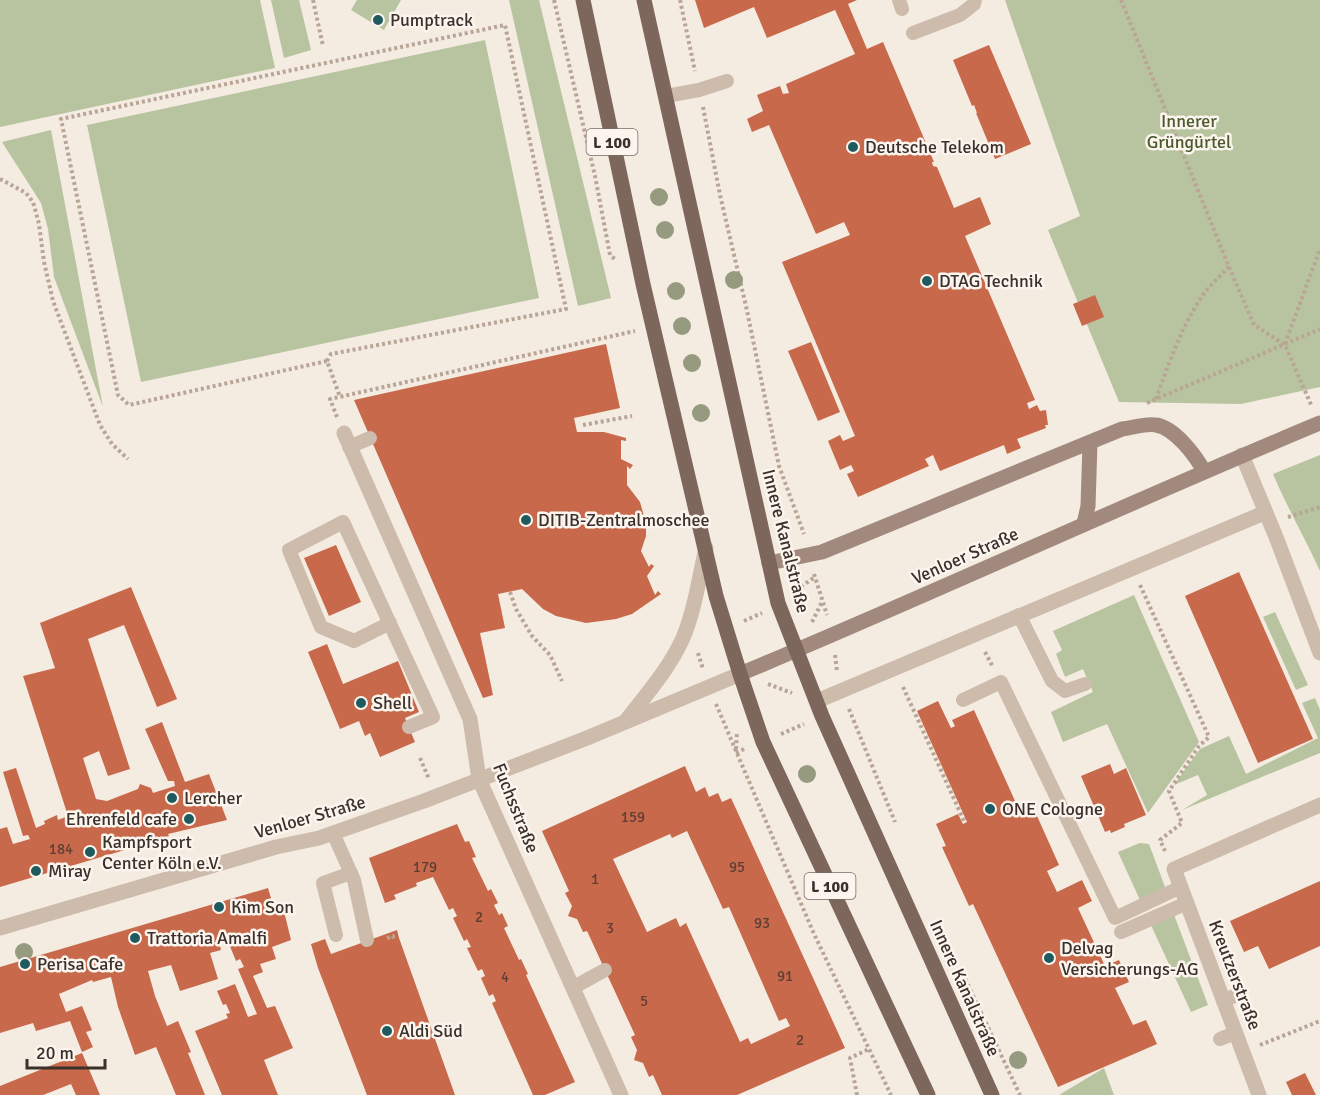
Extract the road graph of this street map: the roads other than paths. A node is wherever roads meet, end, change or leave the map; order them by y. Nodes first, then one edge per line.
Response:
1 (583, 0) edge
2 (644, 0) edge
3 (975, 0) edge
4 (913, 33) dead end
5 (727, 81) dead end
6 (666, 96) junction
7 (1320, 423) edge
8 (370, 438) dead end
9 (346, 440) joint
10 (1090, 442) junction
11 (1242, 455) junction
12 (1204, 471) junction
13 (1267, 517) junction
14 (1084, 524) junction
15 (706, 548) junction
16 (769, 563) junction
17 (1019, 615) junction
18 (390, 623) junction
19 (797, 650) junction
20 (1320, 653) edge
21 (740, 674) junction
22 (1085, 684) dead end
23 (963, 700) dead end
24 (817, 701) junction
25 (624, 722) junction
26 (409, 727) dead end
27 (479, 779) junction
28 (1320, 805) edge
29 (333, 833) junction
30 (351, 873) junction
31 (1181, 887) junction
32 (1187, 903) junction
33 (0, 928) edge
34 (1121, 932) dead end
35 (336, 935) dead end
36 (367, 940) dead end
37 (605, 970) dead end
38 (573, 987) junction
39 (1241, 993) dead end
40 (1224, 1001) junction
41 (1235, 1033) junction
42 (1220, 1039) dead end
43 (621, 1095) edge
44 (928, 1095) edge
45 (992, 1095) edge
46 (1259, 1095) edge

1 - 15 main road, L 100
2 - 6 main road, Innere Kanalstraße
3 - 4 lane
5 - 6 lane
6 - 16 main road, Innere Kanalstraße
7 - 11 street, Venloer Straße
8 - 9 lane
9 - 27 street, Fuchsstraße
10 - 12 street
10 - 14 street
10 - 16 street
11 - 12 street, Venloer Straße
11 - 13 street
12 - 14 street, Venloer Straße
13 - 17 street
13 - 20 street
14 - 19 street, Venloer Straße
15 - 21 main road, L 100
15 - 25 street
16 - 19 main road, Innere Kanalstraße
17 - 22 lane
17 - 24 street
18 - 18 lane
18 - 26 lane
19 - 21 street, Venloer Straße
19 - 24 main road, Innere Kanalstraße
21 - 25 street, Venloer Straße
21 - 44 main road, L 100
23 - 31 lane
24 - 45 main road, Innere Kanalstraße
25 - 27 street, Venloer Straße
27 - 29 street, Venloer Straße
27 - 38 street, Fuchsstraße
28 - 31 street, Kreutzerstraße
29 - 30 lane
29 - 33 street, Venloer Straße
30 - 35 lane
30 - 36 lane
31 - 32 street, Kreutzerstraße
32 - 34 lane
32 - 40 street, Kreutzerstraße
37 - 38 lane
38 - 43 street, Fuchsstraße
39 - 40 lane
40 - 41 street, Kreutzerstraße
41 - 42 lane
41 - 46 street, Kreutzerstraße

